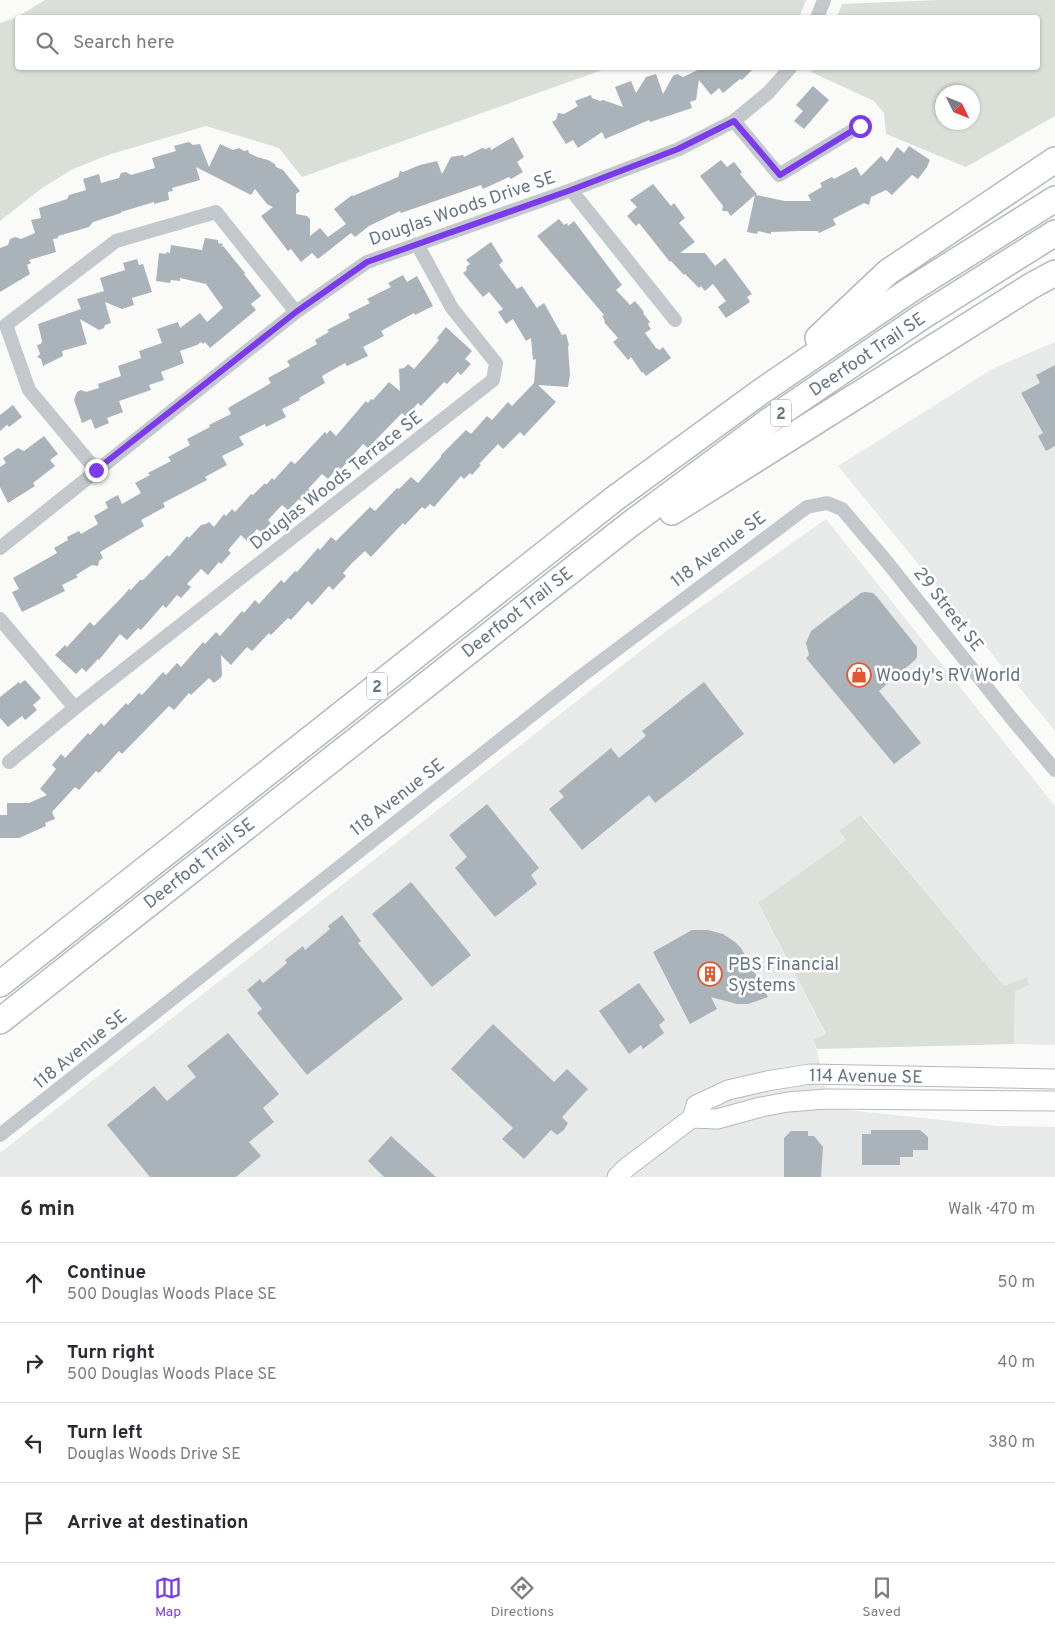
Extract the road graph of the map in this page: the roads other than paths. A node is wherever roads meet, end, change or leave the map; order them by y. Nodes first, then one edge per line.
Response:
1 (824, 0) edge
2 (818, 15) edge
3 (788, 70) edge
4 (734, 121) junction
5 (860, 126) dead end
6 (1055, 160) edge
7 (571, 190) junction
8 (1055, 199) edge
9 (1055, 233) edge
10 (417, 244) junction
11 (1055, 273) edge
12 (296, 312) junction
13 (675, 320) dead end
14 (759, 393) junction
15 (96, 470) junction
16 (826, 503) joint
17 (0, 548) edge
18 (520, 609) junction
19 (0, 619) edge
20 (75, 708) junction
21 (9, 762) dead end
22 (1055, 770) edge
23 (0, 984) edge
24 (0, 1021) edge
25 (1055, 1080) edge
26 (1055, 1101) edge
27 (692, 1118) junction
28 (0, 1135) edge
29 (617, 1177) edge

1 - 2 street
3 - 4 street, Douglas Woods Drive SE
4 - 5 street
4 - 7 street, Douglas Woods Drive SE
6 - 14 highway
7 - 10 street, Douglas Woods Drive SE
7 - 13 street
8 - 14 highway, Deerfoot Trail SE / 2
9 - 18 highway, Deerfoot Trail SE / 2
10 - 12 street, Douglas Woods Drive SE
10 - 20 street, Douglas Woods Terrace SE
11 - 18 highway
12 - 15 street, Douglas Woods Drive SE
12 - 15 street
14 - 23 highway, Deerfoot Trail SE / 2
15 - 17 street, Douglas Woods Drive SE
16 - 22 street, 29 Street SE
16 - 28 street, 118 Avenue SE
18 - 24 highway, Deerfoot Trail SE / 2
19 - 20 street
20 - 21 street, Douglas Woods Terrace SE
25 - 27 main road, 114 Avenue SE
26 - 27 main road, 114 Avenue SE
27 - 29 main road, 114 Avenue SE

